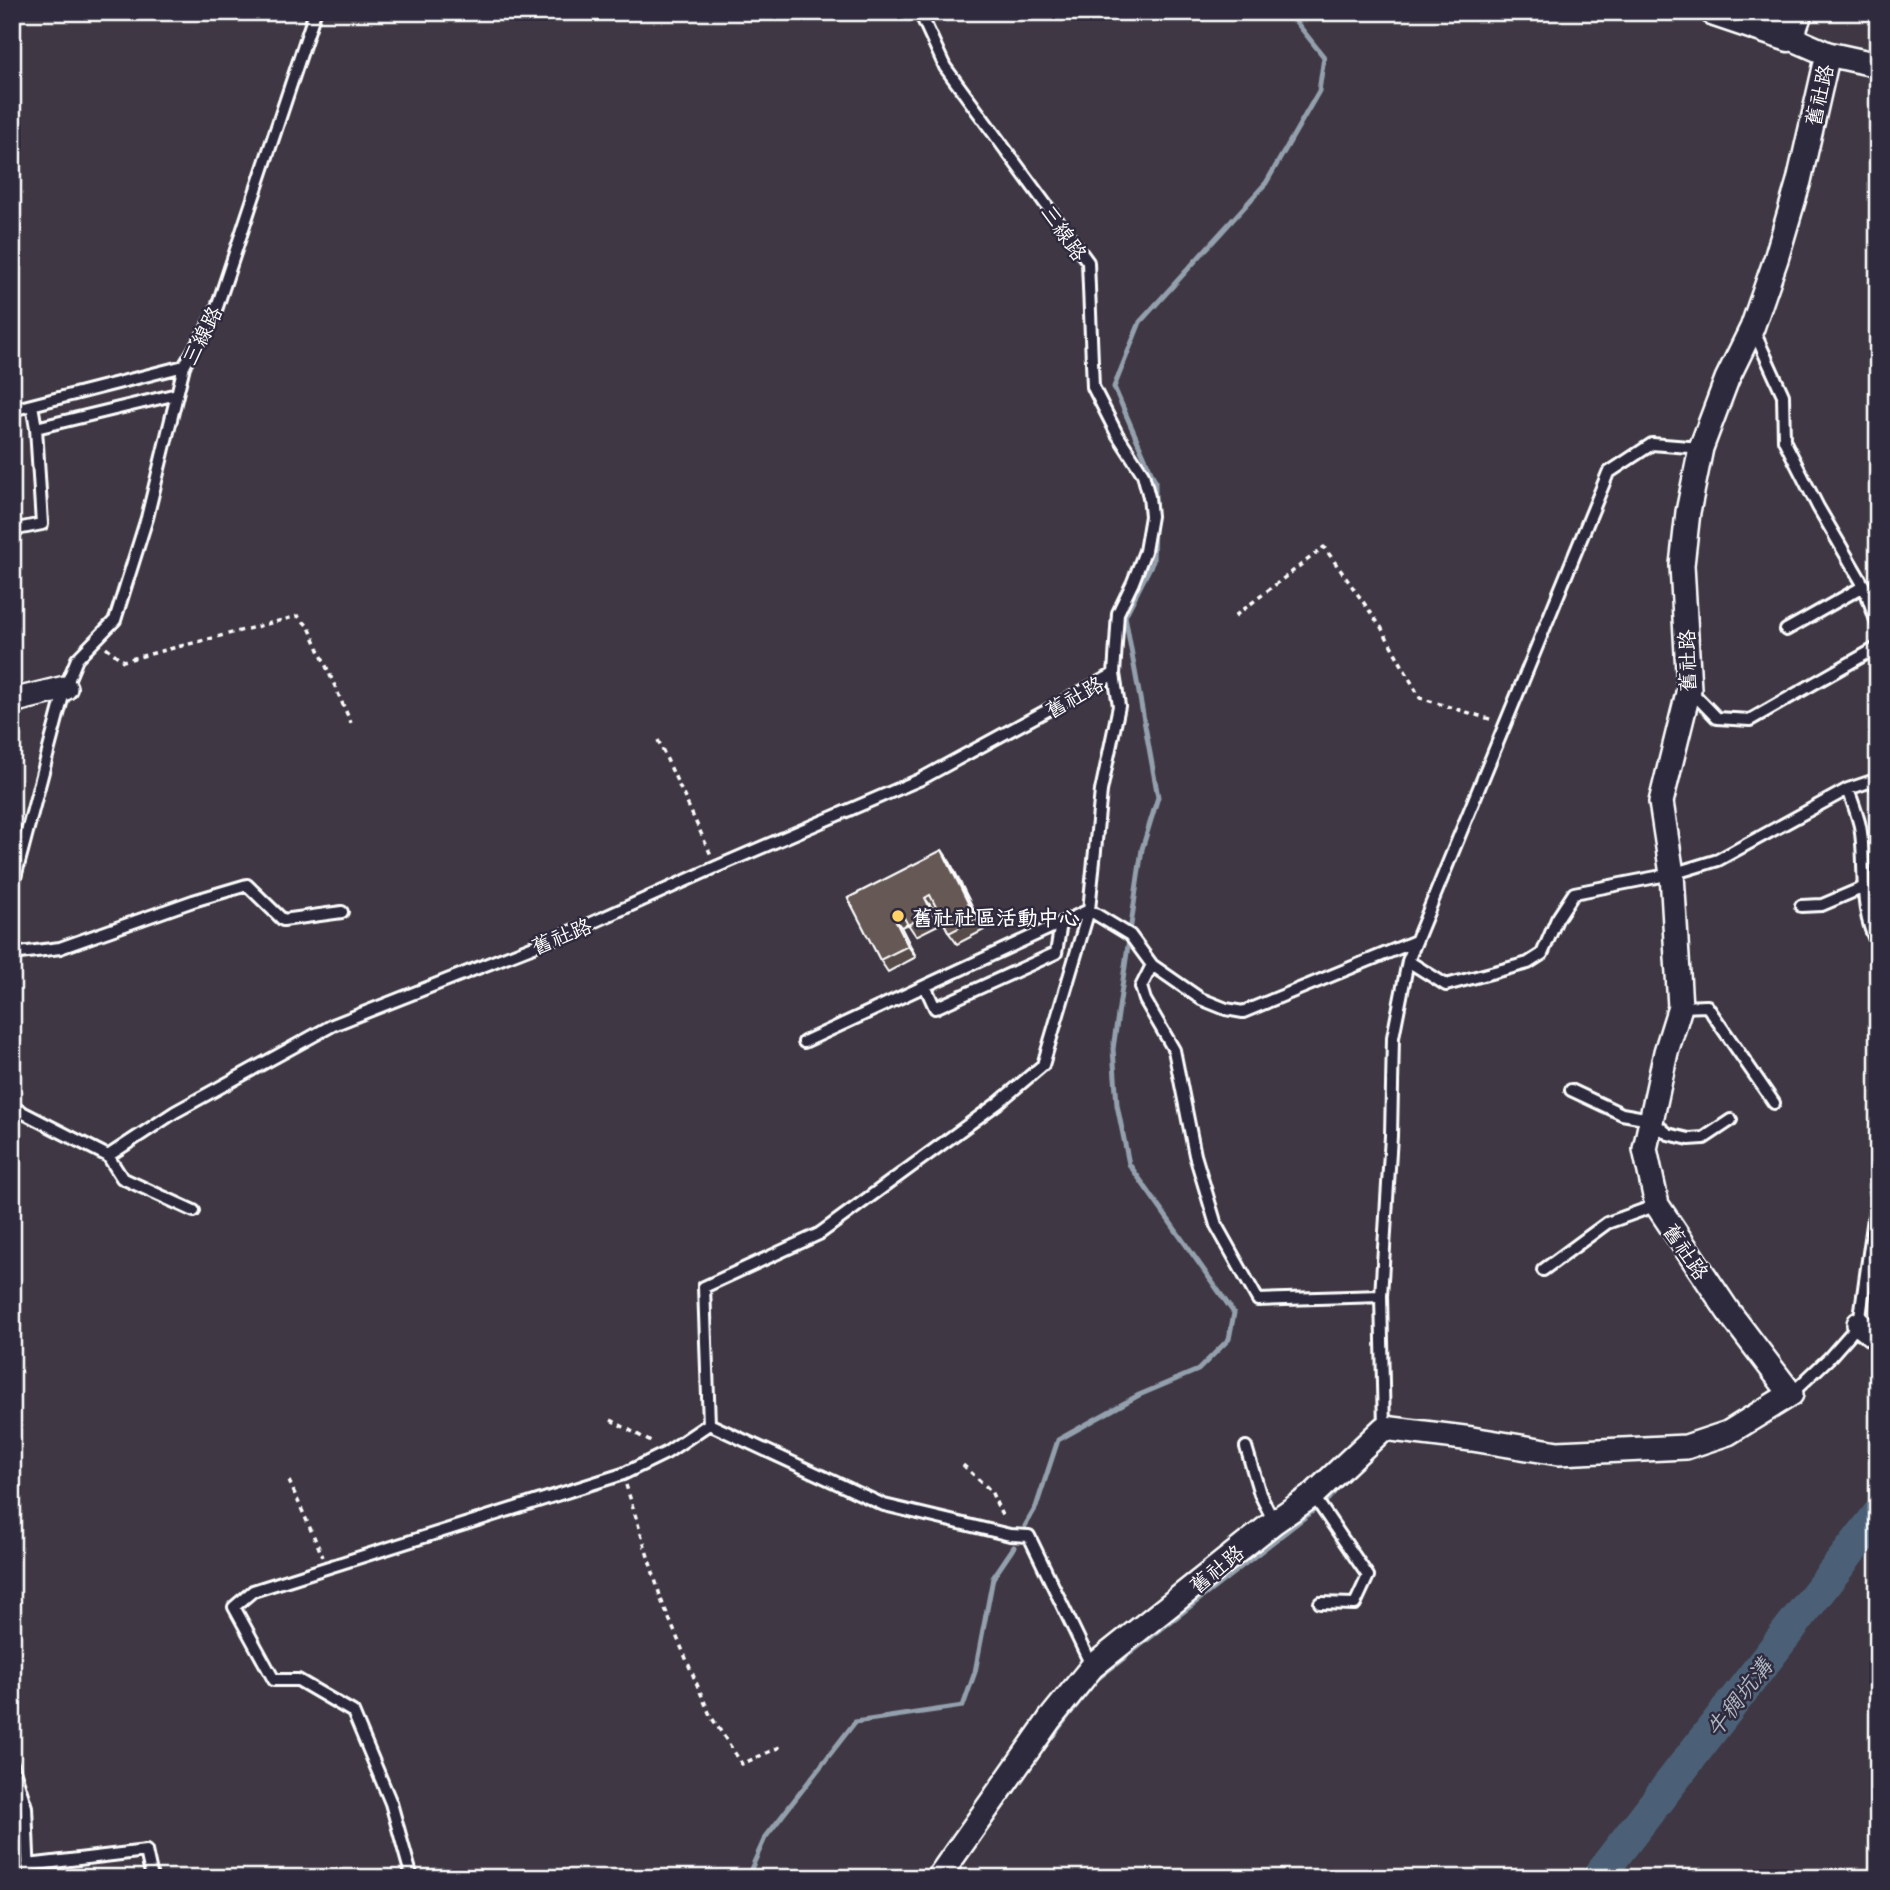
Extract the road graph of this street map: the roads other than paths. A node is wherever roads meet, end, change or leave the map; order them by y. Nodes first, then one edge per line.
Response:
1 (315, 12) edge
2 (923, 12) edge
3 (1715, 12) edge
4 (1793, 25) edge
5 (1828, 54) junction
6 (1878, 65) edge
7 (1752, 328) junction
8 (184, 366) junction
9 (177, 394) junction
10 (32, 405) junction
11 (12, 410) edge
12 (36, 428) junction
13 (1701, 447) junction
14 (12, 530) edge
15 (1864, 586) junction
16 (1878, 626) edge
17 (1786, 630) dead end
18 (1878, 647) edge
19 (1114, 674) junction
20 (65, 688) junction
21 (1689, 689) junction
22 (12, 701) edge
23 (1878, 779) edge
24 (1848, 789) junction
25 (1672, 874) junction
26 (1862, 888) junction
27 (12, 889) edge
28 (1801, 906) dead end
29 (1089, 910) junction
30 (342, 912) dead end
31 (1061, 923) junction
32 (1416, 941) junction
33 (1878, 945) edge
34 (12, 954) edge
35 (1408, 961) junction
36 (1152, 965) junction
37 (925, 986) junction
38 (1680, 1007) junction
39 (804, 1042) dead end
40 (1571, 1090) dead end
41 (1774, 1103) dead end
42 (12, 1107) edge
43 (1650, 1119) junction
44 (1731, 1120) dead end
45 (108, 1156) junction
46 (1878, 1189) edge
47 (1657, 1205) junction
48 (194, 1211) dead end
49 (1544, 1270) dead end
50 (1381, 1296) junction
51 (1859, 1324) junction
52 (1878, 1339) edge
53 (1791, 1394) junction
54 (709, 1424) junction
55 (1384, 1428) junction
56 (1246, 1447) dead end
57 (1313, 1495) junction
58 (1273, 1522) junction
59 (1320, 1603) dead end
60 (1093, 1667) junction
61 (12, 1764) edge
62 (28, 1865) junction
63 (29, 1878) edge
64 (152, 1878) edge
65 (412, 1878) edge
66 (938, 1878) edge

1 - 8 lane, 三線路
2 - 19 lane, 三線路
3 - 4 street, 舊社路
4 - 5 street, 舊社路
5 - 6 street, 舊社路
5 - 7 street, 舊社路
7 - 13 street, 舊社路
7 - 15 lane
8 - 9 lane, 三線路
8 - 10 lane
9 - 12 lane
9 - 20 lane, 三線路
10 - 11 lane
10 - 12 lane
12 - 14 lane
13 - 21 street, 舊社路
13 - 32 lane
15 - 16 lane
15 - 17 lane
18 - 21 lane
19 - 29 lane
19 - 45 lane, 舊社路
20 - 22 street
20 - 27 lane, 三線路
21 - 25 street, 舊社路
23 - 24 lane
24 - 25 lane
24 - 26 lane
25 - 35 lane
25 - 38 street, 舊社路
26 - 28 lane
26 - 33 lane
29 - 31 lane
29 - 36 lane
29 - 54 lane
30 - 34 lane
31 - 37 lane
31 - 37 lane
32 - 35 lane
32 - 36 lane
35 - 50 lane
36 - 50 lane
37 - 39 lane
38 - 41 lane
38 - 43 street, 舊社路
40 - 43 lane
42 - 45 lane
43 - 44 lane
43 - 47 street, 舊社路
45 - 48 lane
46 - 51 lane
47 - 49 lane
47 - 53 street, 舊社路
50 - 55 lane
51 - 52 street
51 - 53 lane
53 - 55 street
54 - 60 lane
54 - 65 lane
55 - 57 street, 舊社路
56 - 58 lane
57 - 58 street, 舊社路
57 - 59 lane
58 - 60 street, 舊社路
60 - 66 street, 舊社路
61 - 62 lane
62 - 63 lane
62 - 64 lane

